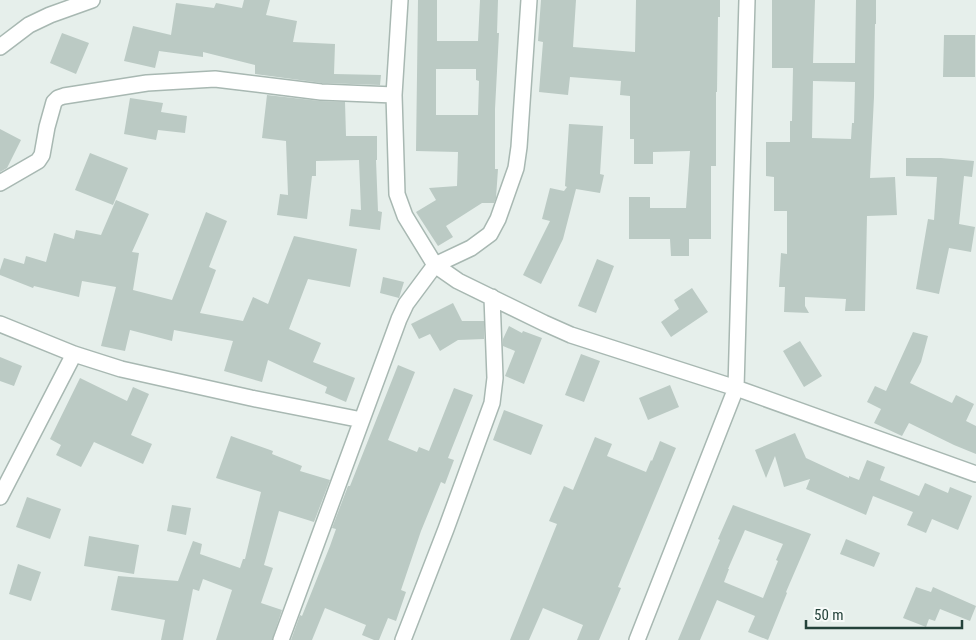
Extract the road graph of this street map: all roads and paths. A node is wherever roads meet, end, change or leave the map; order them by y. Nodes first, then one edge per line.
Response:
1 (92, 0) edge
2 (400, 0) edge
3 (528, 0) edge
4 (747, 0) edge
5 (0, 47) edge
6 (394, 95) junction
7 (0, 183) edge
8 (436, 265) junction
9 (492, 298) junction
10 (0, 324) edge
11 (74, 354) junction
12 (736, 388) junction
13 (362, 420) junction
14 (976, 474) edge
15 (0, 497) edge
16 (281, 640) edge
17 (403, 640) edge
18 (637, 640) edge

1 - 5 street
2 - 6 street
3 - 8 street
4 - 12 street
6 - 7 street
6 - 8 street
8 - 9 street
8 - 13 street
9 - 12 street
9 - 17 street
10 - 11 street
11 - 13 street
11 - 15 street
12 - 14 street
12 - 18 street
13 - 16 street

